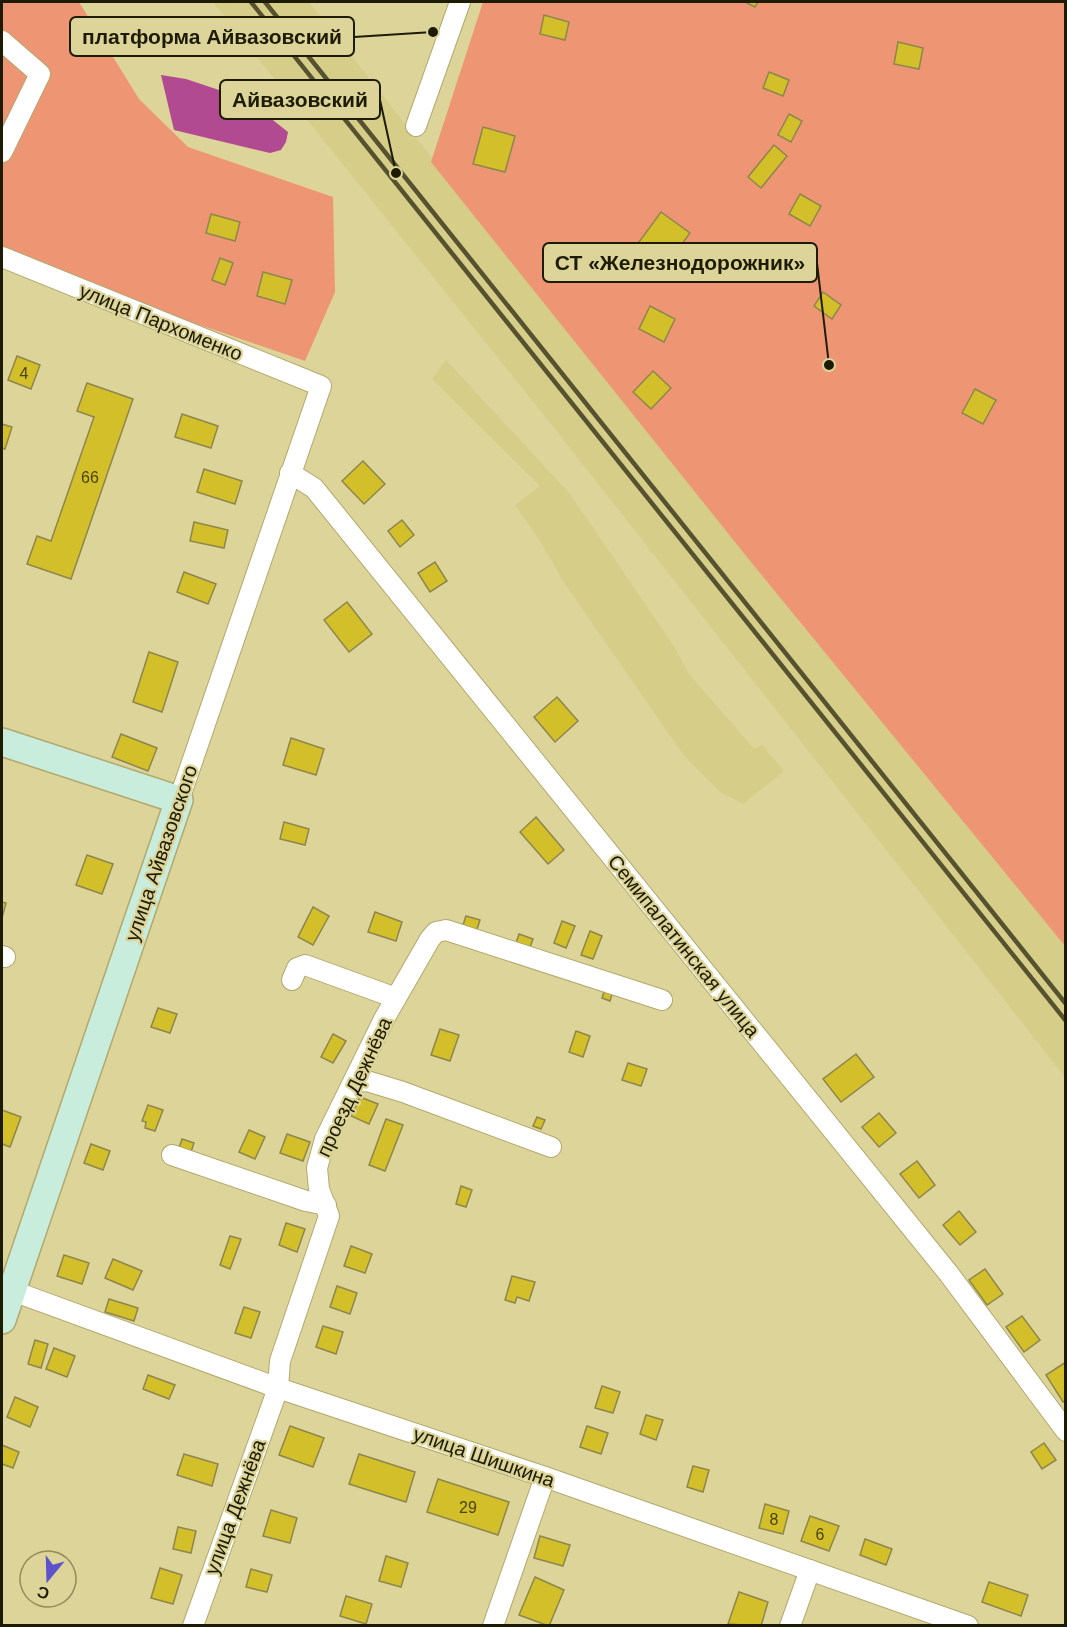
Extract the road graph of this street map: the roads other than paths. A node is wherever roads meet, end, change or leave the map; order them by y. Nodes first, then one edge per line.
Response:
1 (460, 2) edge
2 (2, 41) edge
3 (416, 126) dead end
4 (2, 152) edge
5 (2, 257) edge
6 (321, 386) joint
7 (290, 473) junction
8 (2, 742) edge
9 (179, 800) junction
10 (292, 980) dead end
11 (396, 999) junction
12 (662, 1000) dead end
13 (354, 1082) junction
14 (551, 1147) dead end
15 (171, 1155) dead end
16 (326, 1205) junction
17 (7, 1289) edge
18 (2, 1320) edge
19 (278, 1388) junction
20 (1065, 1431) edge
21 (545, 1478) junction
22 (810, 1570) junction
23 (193, 1626) edge
24 (493, 1626) edge
25 (790, 1626) edge
26 (968, 1626) edge

1 - 3 street
2 - 4 street
5 - 6 street, улица Пархоменко
6 - 7 street, улица Айвазовского
7 - 9 street, улица Айвазовского
7 - 20 street, Семипалатинская улица
8 - 9 street
9 - 17 street, улица Айвазовского
10 - 11 street
11 - 12 street, проезд Дежнёва
11 - 13 street, проезд Дежнёва
13 - 14 street
13 - 16 street, проезд Дежнёва
15 - 16 street
16 - 19 street, проезд Дежнёва
17 - 18 street, улица Айвазовского
17 - 19 street, улица Шишкина
19 - 21 street, улица Шишкина
19 - 23 street, улица Дежнёва
21 - 22 street, улица Шишкина
21 - 24 street
22 - 25 street
22 - 26 street, улица Шишкина

